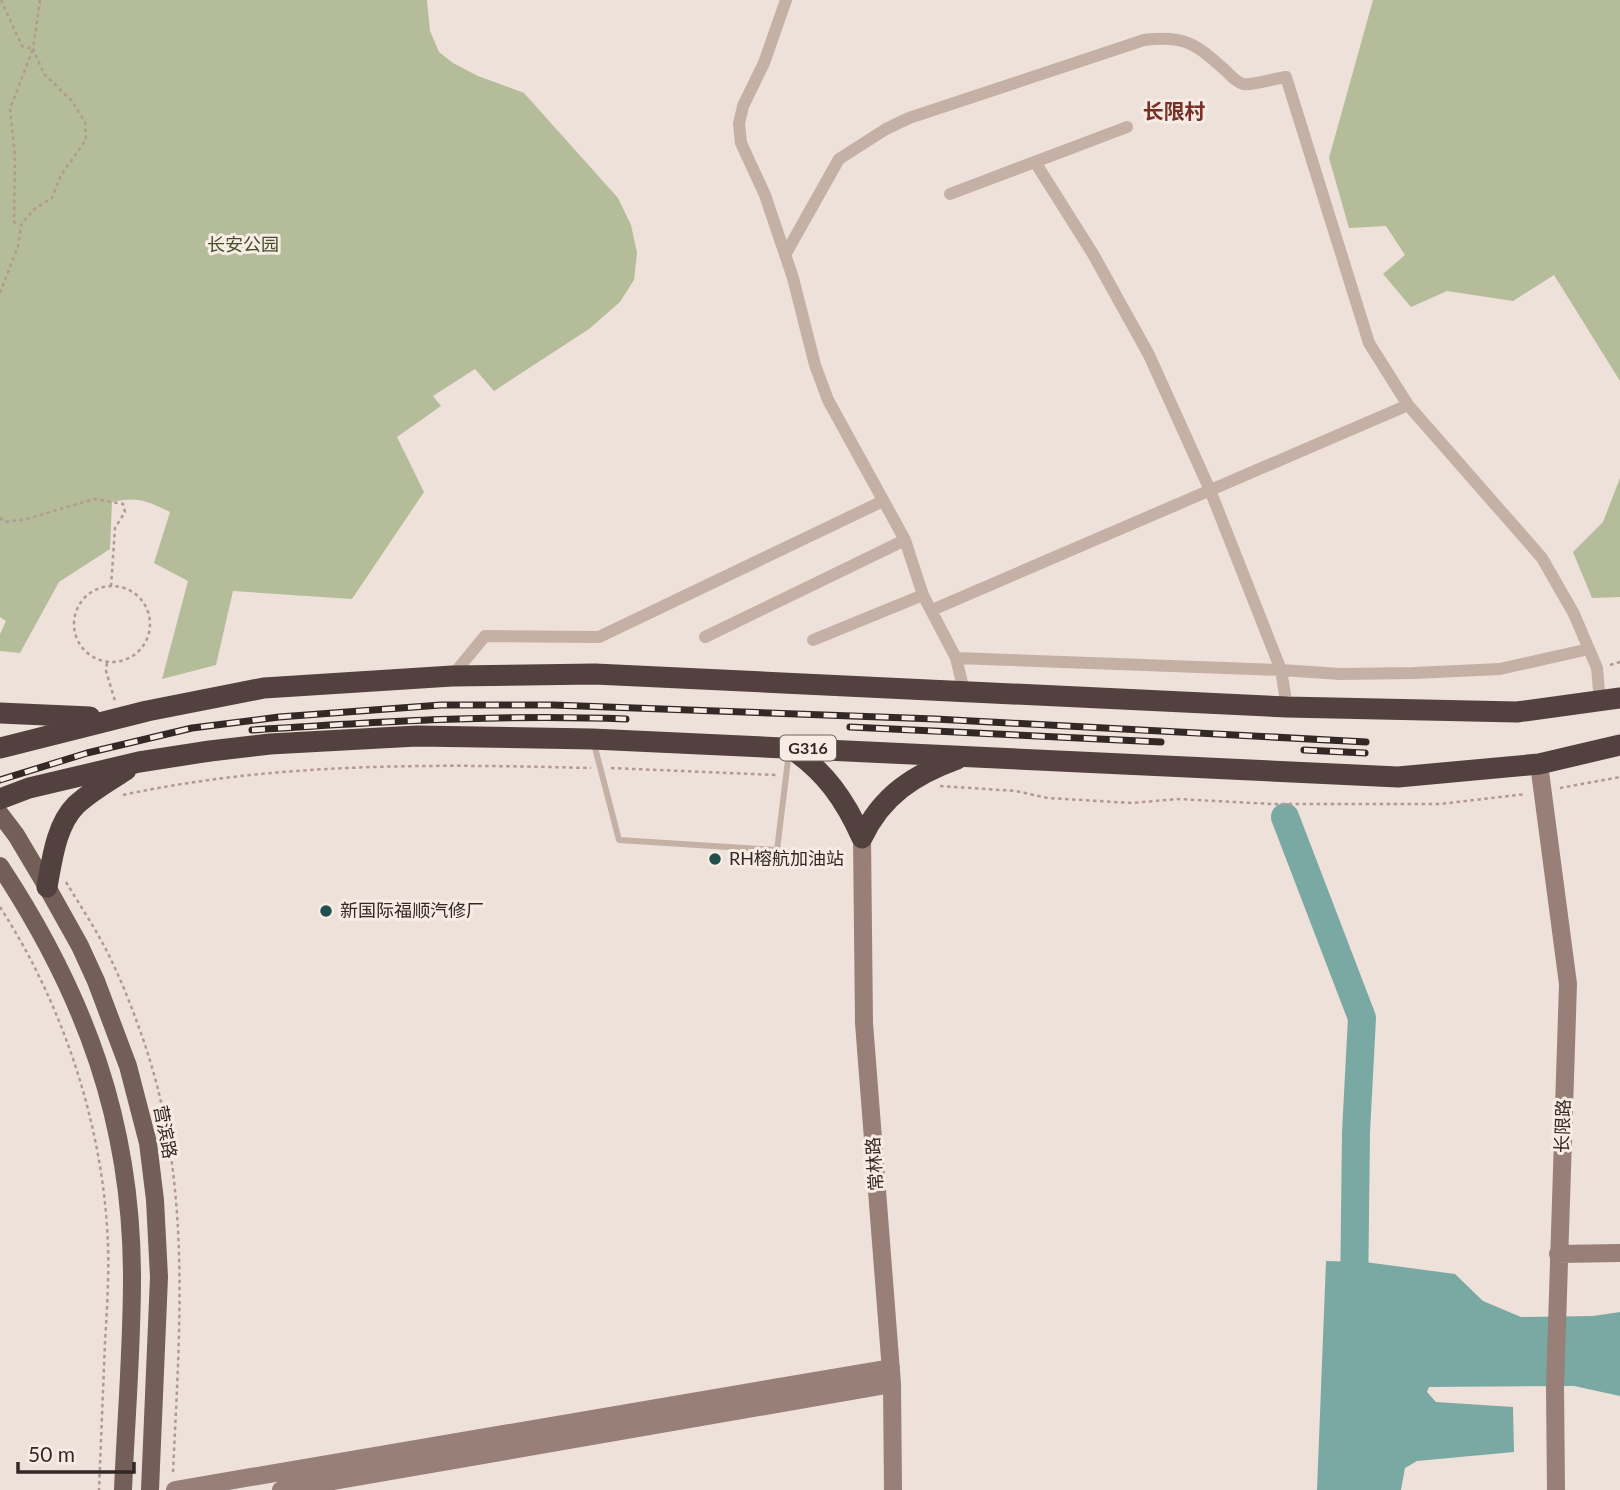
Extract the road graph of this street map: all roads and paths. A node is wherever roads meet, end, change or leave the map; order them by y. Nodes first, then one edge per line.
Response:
1 (1, 0) edge
2 (40, 0) edge
3 (786, 0) edge
4 (33, 49) junction
5 (1127, 127) dead end
6 (1035, 162) junction
7 (950, 194) dead end
8 (21, 225) junction
9 (785, 255) junction
10 (0, 293) edge
11 (1408, 405) junction
12 (1210, 490) junction
13 (883, 500) junction
14 (0, 518) edge
15 (905, 540) junction
16 (111, 586) junction
17 (923, 595) junction
18 (932, 610) junction
19 (705, 636) dead end
20 (813, 640) dead end
21 (1589, 649) junction
22 (956, 658) junction
23 (107, 662) junction
24 (1281, 670) junction
25 (452, 676) junction
26 (964, 691) junction
27 (1610, 700) edge
28 (1287, 707) junction
29 (0, 713) edge
30 (120, 717) junction
31 (592, 739) junction
32 (1620, 745) edge
33 (789, 747) junction
34 (0, 748) edge
35 (964, 757) junction
36 (139, 762) junction
37 (1539, 764) junction
38 (600, 768) junction
39 (785, 776) junction
40 (1620, 776) edge
41 (905, 784) junction
42 (1543, 791) junction
43 (112, 797) dead end
44 (0, 799) edge
45 (0, 814) edge
46 (862, 838) junction
47 (0, 866) edge
48 (56, 884) junction
49 (0, 907) edge
50 (1620, 1253) edge
51 (1558, 1254) junction
52 (891, 1376) junction
53 (174, 1483) edge
54 (99, 1490) edge
55 (123, 1490) edge
56 (150, 1490) edge
57 (281, 1490) edge
58 (893, 1490) edge
59 (1556, 1490) edge

1 - 4 path
2 - 4 path
3 - 9 street
4 - 8 path
4 - 8 path
5 - 6 street
6 - 7 street
6 - 12 street
8 - 10 path
9 - 11 street
9 - 13 street
11 - 12 street
11 - 21 street
12 - 18 street
12 - 24 street
13 - 15 street
13 - 25 street
14 - 16 path
15 - 17 street
15 - 19 street
16 - 23 path
16 - 23 path
17 - 18 street
17 - 20 street
18 - 22 street
21 - 24 street
21 - 27 street
22 - 24 street
22 - 26 street
23 - 30 path
24 - 28 street
25 - 26 highway
25 - 30 highway
26 - 28 highway
27 - 28 highway
29 - 30 highway
30 - 34 highway
31 - 33 highway, G316
31 - 36 highway, G316
31 - 38 lane
32 - 37 highway, G316
33 - 35 highway, G316
33 - 39 lane
33 - 46 highway
35 - 37 highway, G316
35 - 41 highway
36 - 44 highway, G316
36 - 48 highway
37 - 42 street, 长限路
38 - 39 path
38 - 39 lane
38 - 43 path
40 - 42 path
41 - 42 path
41 - 46 highway
42 - 51 street, 长限路
45 - 48 main road, 营滨路
46 - 52 street, 常林路
47 - 55 main road
48 - 53 path
48 - 56 main road, 营滨路
49 - 54 path
50 - 51 street
51 - 59 street, 长限路
52 - 53 street
52 - 57 street
52 - 58 street, 常林路

